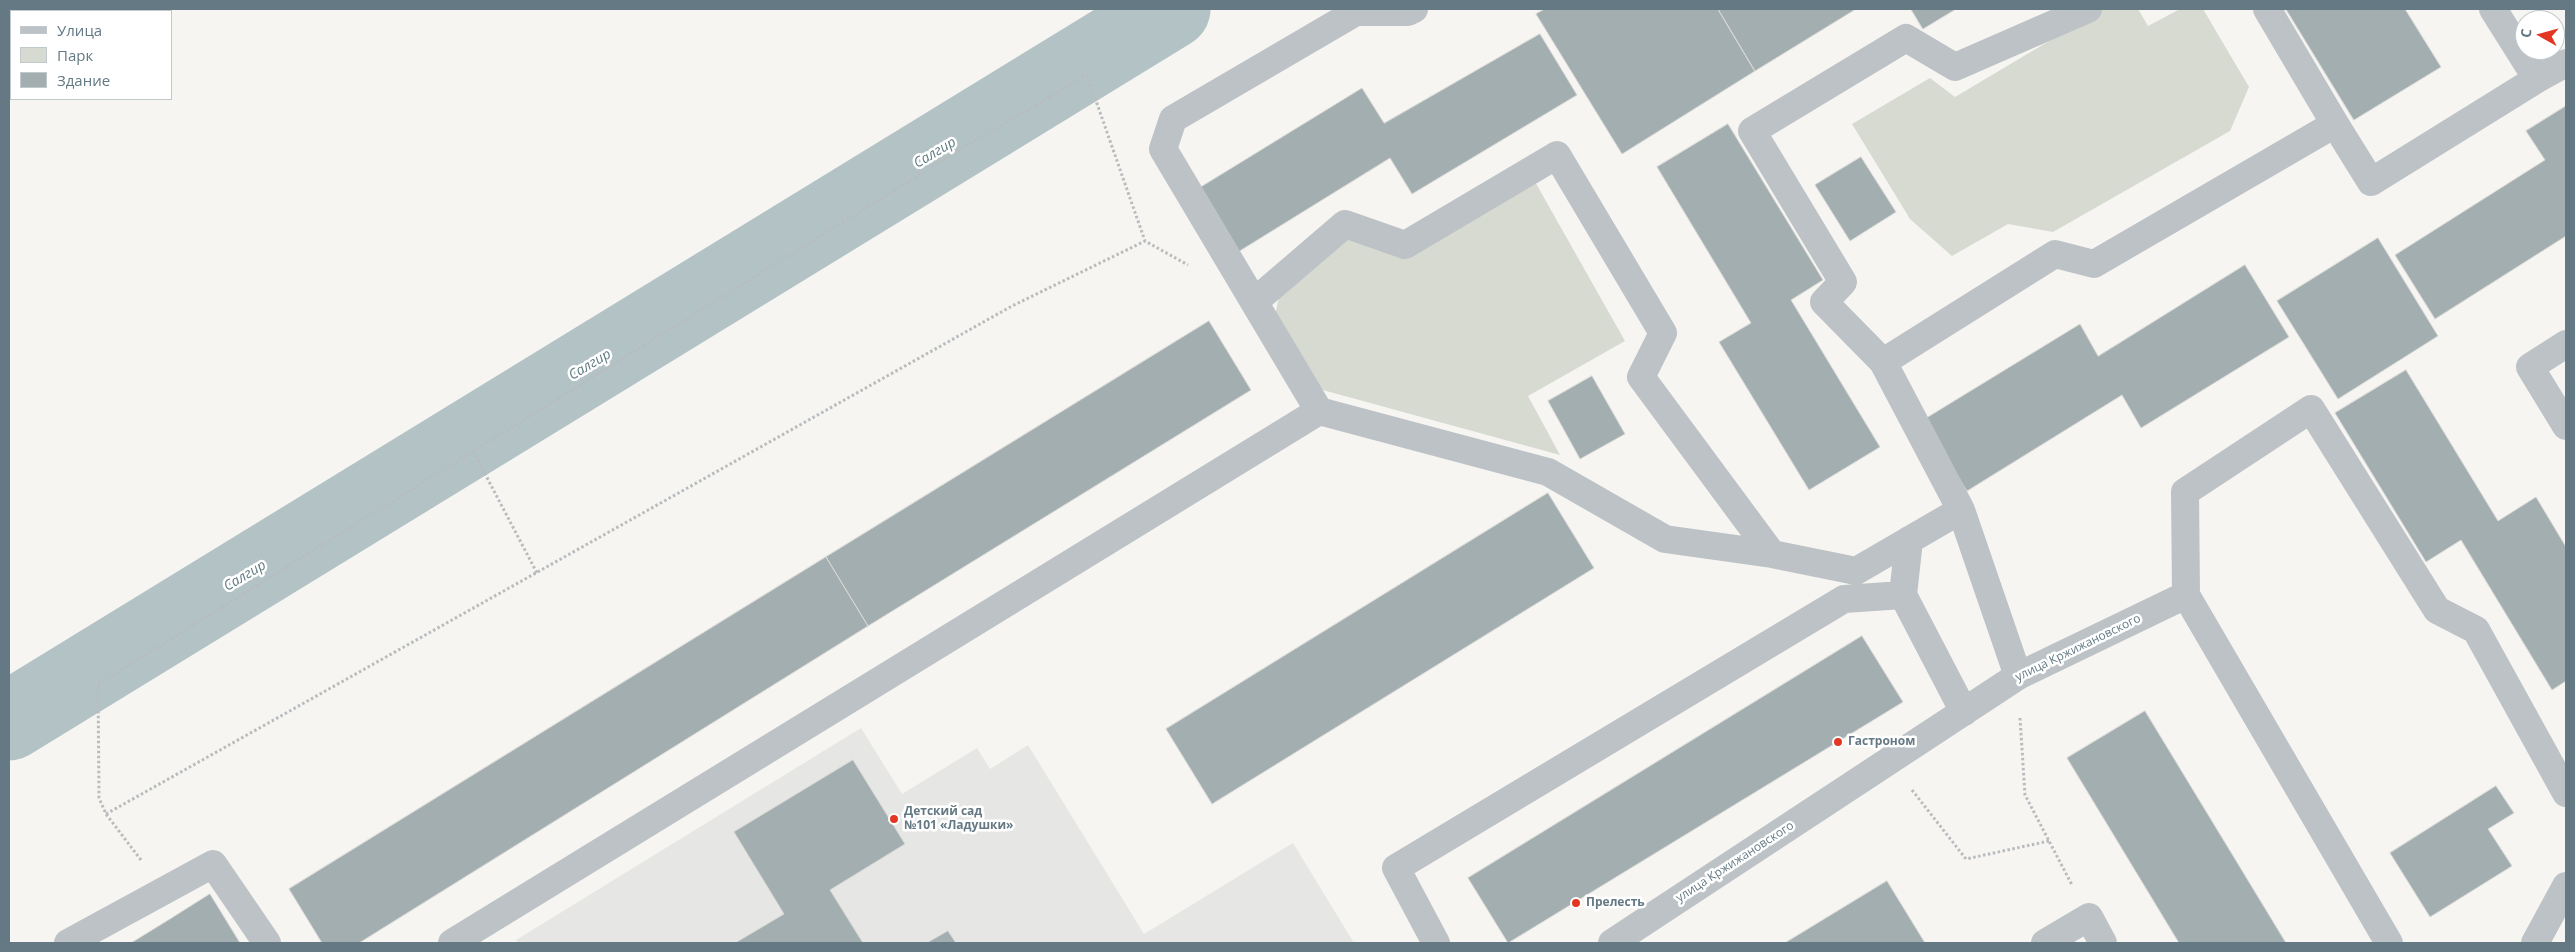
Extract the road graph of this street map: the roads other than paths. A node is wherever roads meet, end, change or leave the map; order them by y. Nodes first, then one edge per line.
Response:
1 (1414, 9) edge
2 (2088, 9) edge
3 (2267, 9) edge
4 (2493, 9) edge
5 (2566, 63) edge
6 (2537, 79) junction
7 (2335, 124) junction
8 (1254, 302) junction
9 (2566, 344) edge
10 (1883, 362) junction
11 (1319, 411) junction
12 (2566, 426) edge
13 (1961, 510) junction
14 (1910, 540) junction
15 (1772, 554) junction
16 (1904, 595) junction
17 (2186, 596) junction
18 (2018, 676) junction
19 (1964, 712) junction
20 (2566, 793) edge
21 (2566, 886) edge
22 (68, 943) edge
23 (267, 943) edge
24 (452, 943) edge
25 (1436, 943) edge
26 (1612, 943) edge
27 (2045, 943) edge
28 (2103, 943) edge
29 (2389, 943) edge
30 (2535, 943) edge

1 - 8 street
2 - 10 street
3 - 7 street
4 - 6 street
5 - 6 street
6 - 7 street
7 - 10 street
8 - 11 street
8 - 15 street
9 - 12 street
10 - 13 street
11 - 15 street
11 - 24 street
13 - 14 street
13 - 18 street
14 - 15 street
14 - 16 street
16 - 19 street
16 - 25 street
17 - 18 street, улица Кржижановского
17 - 20 street
17 - 29 street
18 - 19 street, улица Кржижановского
19 - 26 street, улица Кржижановского
21 - 30 street
22 - 23 street
27 - 28 street

